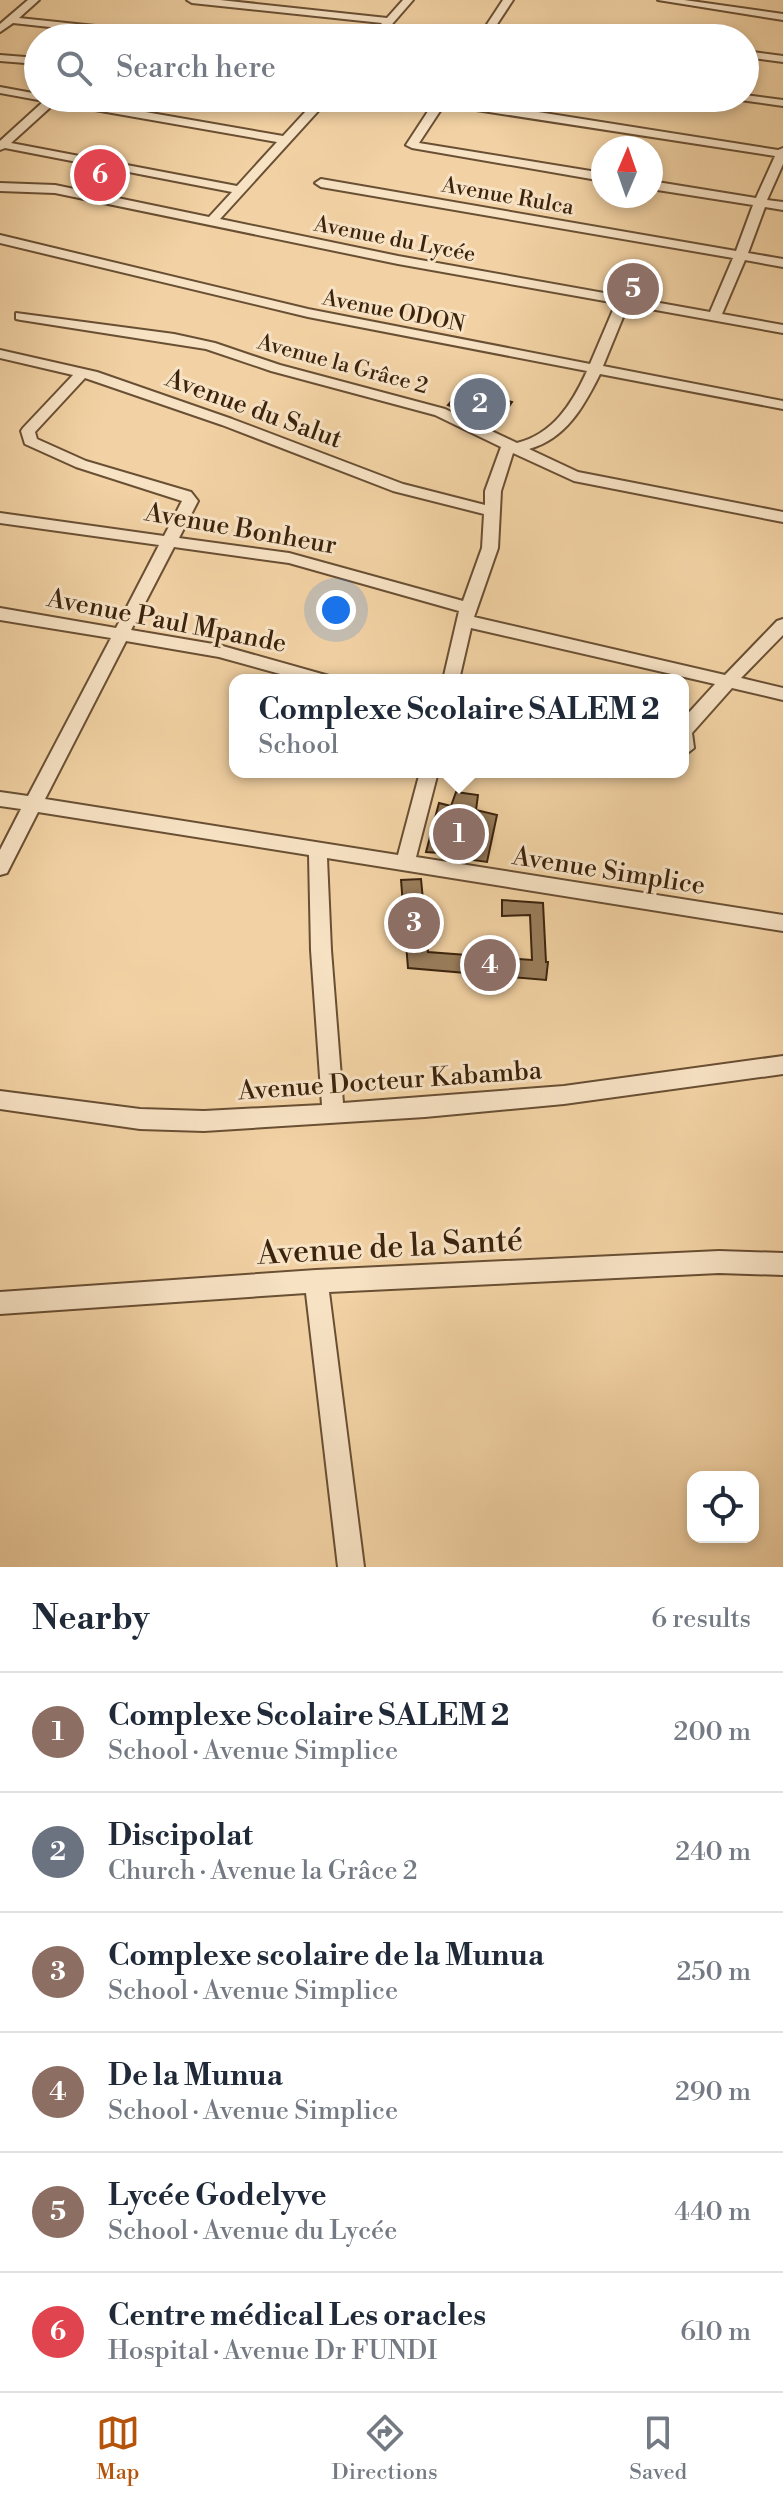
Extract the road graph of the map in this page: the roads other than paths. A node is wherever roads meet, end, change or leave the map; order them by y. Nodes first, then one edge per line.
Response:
1 (34, 0) edge
2 (192, 0) edge
3 (408, 0) edge
4 (508, 0) edge
5 (663, 0) edge
6 (783, 17) edge
7 (11, 20) junction
8 (389, 21) junction
9 (49, 24) edge
10 (386, 24) edge
11 (492, 24) edge
12 (0, 29) edge
13 (759, 56) edge
14 (0, 58) edge
15 (783, 59) edge
16 (24, 60) edge
17 (0, 90) edge
18 (24, 94) edge
19 (759, 100) edge
20 (783, 103) edge
21 (36, 112) edge
22 (124, 112) edge
23 (311, 112) edge
24 (434, 112) edge
25 (519, 112) edge
26 (284, 140) junction
27 (1, 145) edge
28 (783, 153) edge
29 (591, 175) edge
30 (321, 183) dead end
31 (0, 187) edge
32 (663, 187) edge
33 (241, 190) junction
34 (760, 203) junction
35 (783, 206) edge
36 (211, 222) junction
37 (0, 239) edge
38 (741, 255) junction
39 (783, 263) edge
40 (623, 301) junction
41 (21, 316) dead end
42 (714, 317) junction
43 (783, 329) edge
44 (0, 354) edge
45 (592, 370) junction
46 (82, 373) junction
47 (783, 405) edge
48 (514, 445) junction
49 (491, 511) junction
50 (783, 517) edge
51 (0, 518) edge
52 (172, 540) junction
53 (0, 614) edge
54 (467, 615) junction
55 (783, 625) edge
56 (121, 634) junction
57 (301, 674) edge
58 (452, 674) edge
59 (727, 681) junction
60 (783, 694) edge
61 (689, 725) edge
62 (427, 778) edge
63 (0, 799) edge
64 (32, 804) junction
65 (318, 851) junction
66 (405, 865) junction
67 (0, 868) edge
68 (783, 923) edge
69 (783, 1065) edge
70 (0, 1100) edge
71 (333, 1114) junction
72 (783, 1264) edge
73 (316, 1281) junction
74 (0, 1303) edge
75 (351, 1567) edge

1 - 7 street
2 - 8 street
3 - 8 street
4 - 11 street
5 - 6 street
7 - 9 street
7 - 12 street
8 - 10 street
13 - 15 street
14 - 16 street
17 - 18 street
19 - 20 street
21 - 27 street
22 - 26 street
23 - 26 street
24 - 29 street
25 - 28 street
26 - 33 street
27 - 33 street
28 - 34 street
30 - 38 street, Avenue Rulca
31 - 36 street, Avenue du Lycée
32 - 34 street
33 - 36 street
34 - 35 street
34 - 38 street
36 - 40 street, Avenue du Lycée
37 - 45 street, Avenue ODON
38 - 39 street, Avenue Rulca
38 - 42 street
40 - 42 street, Avenue du Lycée
40 - 45 street
41 - 48 street, Avenue la Grâce 2
42 - 43 street, Avenue du Lycée
44 - 46 street, Avenue du Salut
45 - 47 street, Avenue ODON
45 - 48 street
46 - 49 street, Avenue du Salut
46 - 52 street
48 - 49 street
48 - 50 street, Avenue la Grâce 2
49 - 54 street
51 - 52 street, Avenue Bonheur
52 - 54 street, Avenue Bonheur
52 - 56 street
53 - 56 street, Avenue Paul Mpande
54 - 58 street
54 - 59 street, Avenue Bonheur
55 - 59 street
56 - 57 street, Avenue Paul Mpande
56 - 64 street
59 - 60 street, Avenue Bonheur
59 - 61 street
62 - 66 street
63 - 64 street, Avenue Simplice
64 - 65 street, Avenue Simplice
64 - 67 street
65 - 66 street, Avenue Simplice
65 - 71 street
66 - 68 street, Avenue Simplice
69 - 71 street, Avenue Docteur Kabamba
70 - 71 street, Avenue Docteur Kabamba
72 - 73 street, Avenue de la Santé
73 - 74 street, Avenue de la Santé
73 - 75 street

